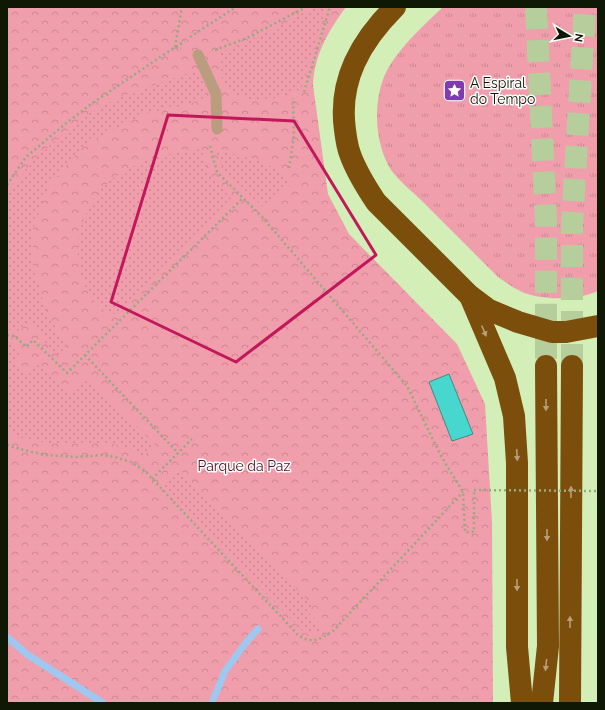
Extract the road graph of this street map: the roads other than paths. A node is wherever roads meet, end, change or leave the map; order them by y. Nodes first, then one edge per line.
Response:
1 (395, 7) edge
2 (198, 55) road end
3 (217, 129) dead end
4 (469, 295) junction
5 (598, 326) edge
6 (546, 366) tunnel mouth
7 (572, 366) tunnel mouth
8 (522, 703) edge
9 (542, 703) edge
10 (570, 703) edge

1 - 4 highway
2 - 3 lane
4 - 5 highway
4 -> 8 highway
6 -> 9 highway
10 -> 7 highway

